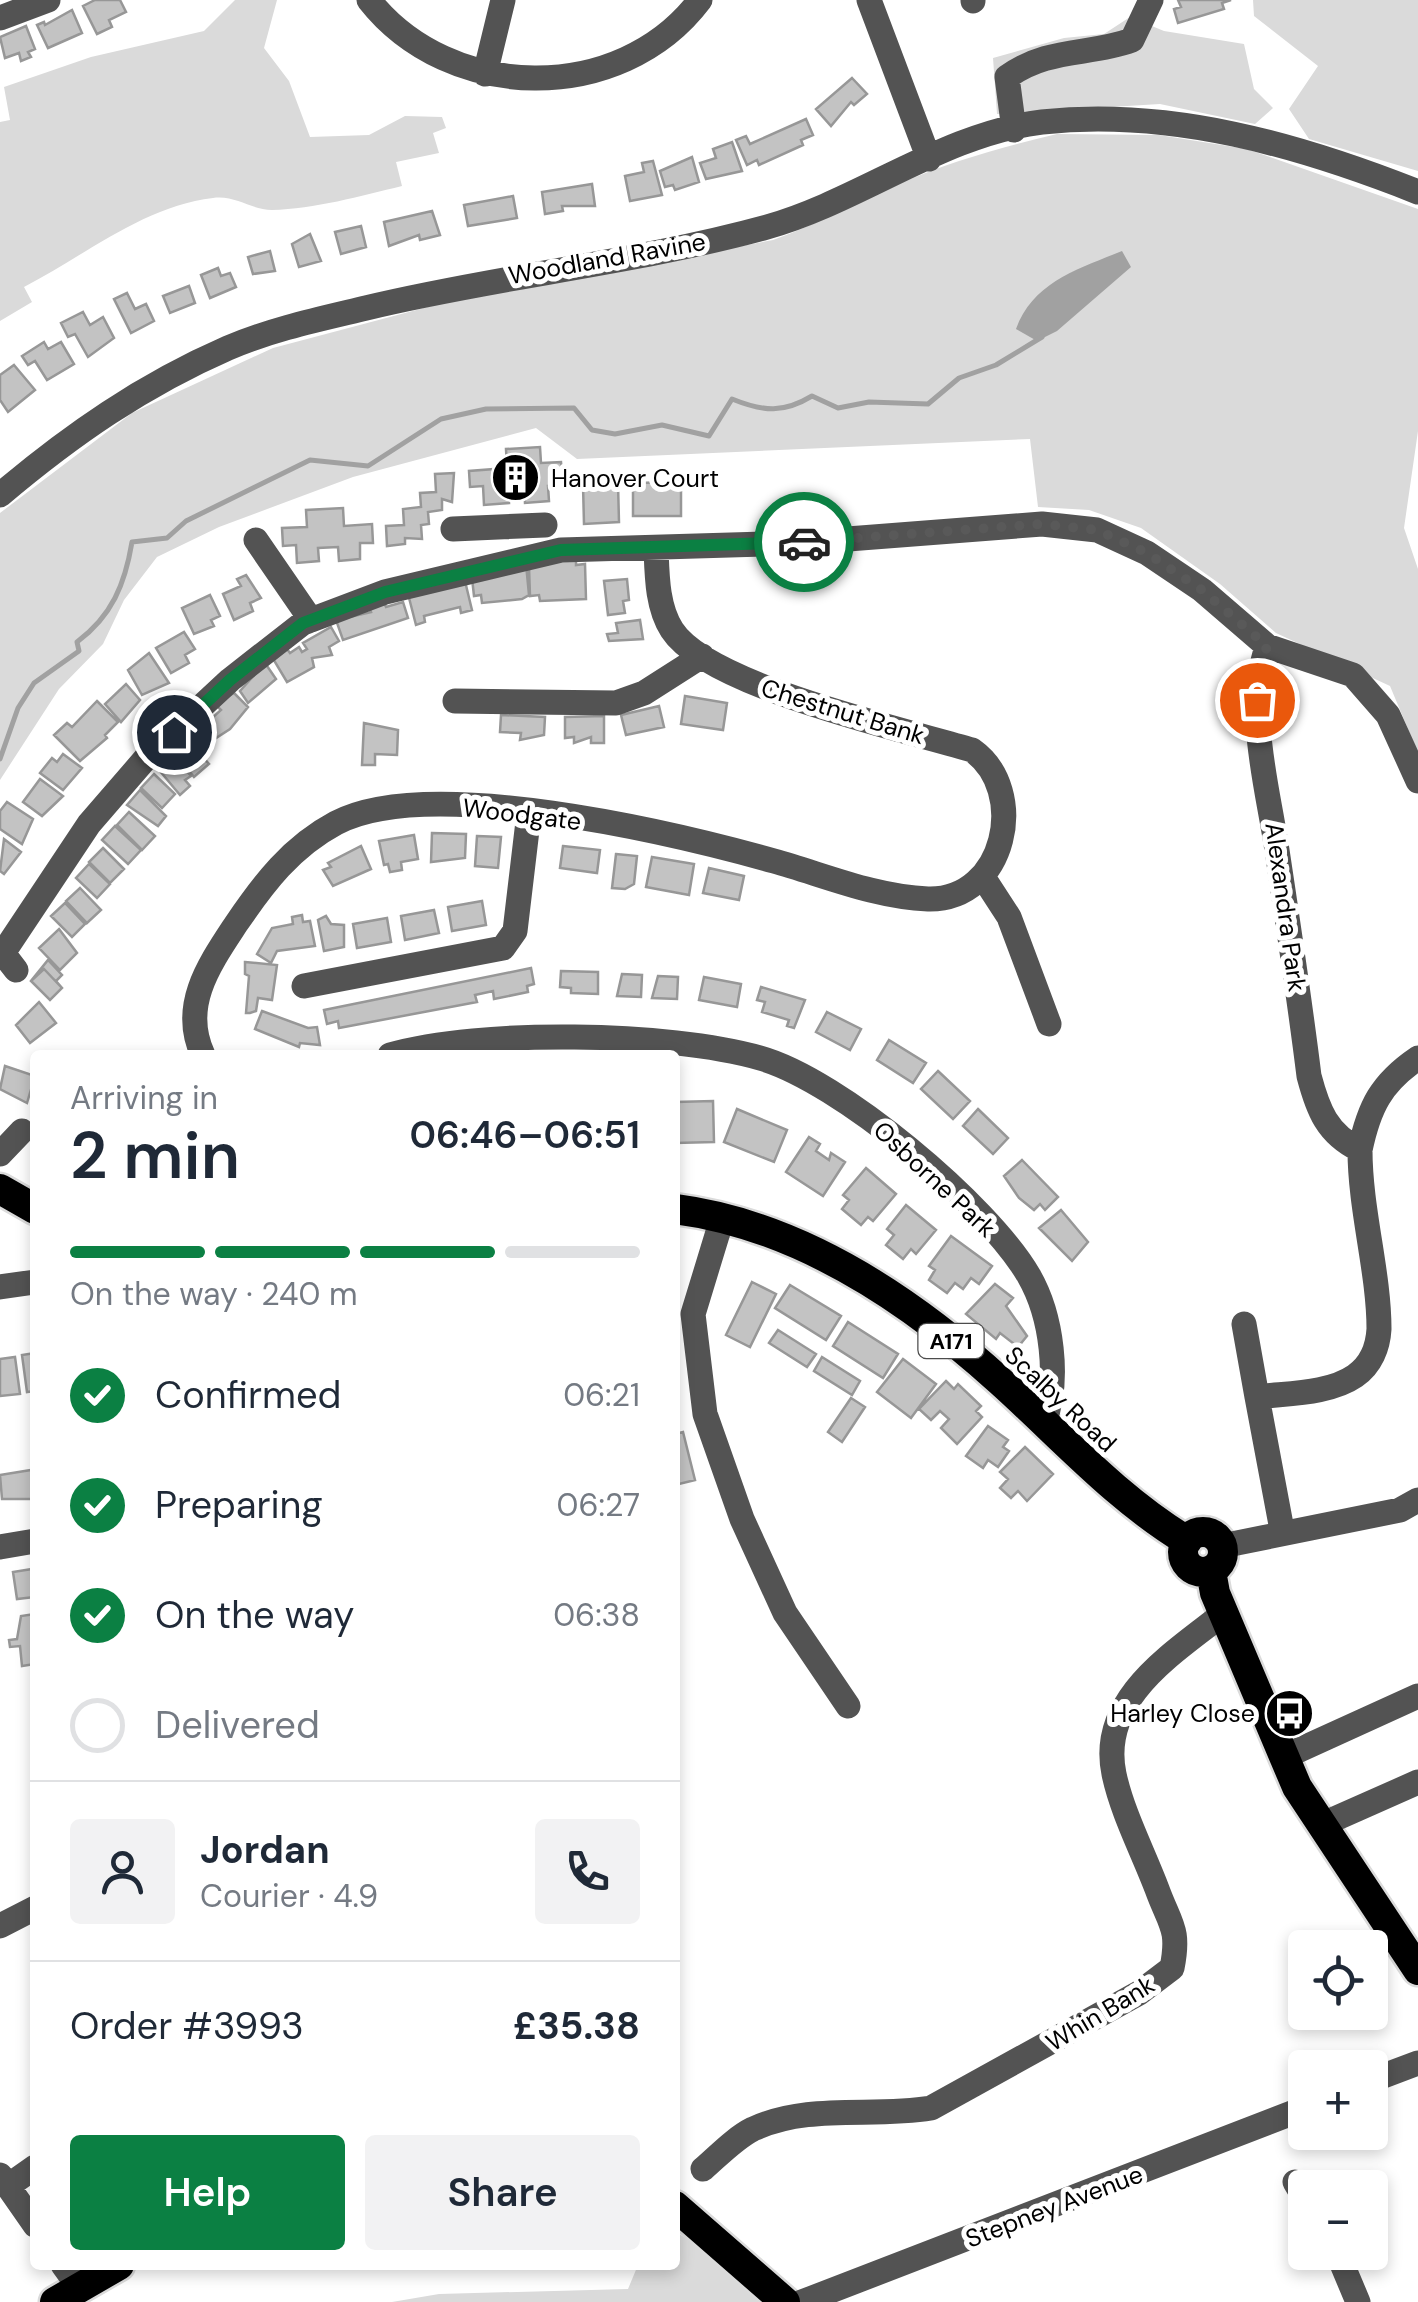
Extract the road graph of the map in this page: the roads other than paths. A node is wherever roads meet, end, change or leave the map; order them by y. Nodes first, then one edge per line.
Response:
1 (48, 0) edge
2 (369, 0) edge
3 (503, 0) edge
4 (700, 0) edge
5 (869, 0) edge
6 (1152, 0) edge
7 (0, 18) edge
8 (485, 74) junction
9 (1014, 130) junction
10 (929, 159) junction
11 (1418, 192) edge
12 (0, 495) edge
13 (545, 525) dead end
14 (516, 527) junction
15 (452, 529) dead end
16 (256, 540) dead end
17 (656, 548) junction
18 (517, 559) junction
19 (312, 620) junction
20 (1267, 646) junction
21 (702, 656) junction
22 (455, 701) dead end
23 (1418, 781) edge
24 (529, 813) junction
25 (983, 877) junction
26 (16, 970) dead end
27 (304, 986) dead end
28 (1049, 1024) dead end
29 (201, 1050) edge
30 (422, 1050) edge
31 (1418, 1058) edge
32 (22, 1131) dead end
33 (1360, 1150) junction
34 (0, 1154) edge
35 (0, 1190) edge
36 (30, 1206) edge
37 (680, 1210) edge
38 (722, 1218) junction
39 (30, 1283) edge
40 (0, 1286) edge
41 (1244, 1324) dead end
42 (1256, 1398) junction
43 (1044, 1423) junction
44 (1418, 1500) edge
45 (1282, 1530) junction
46 (30, 1542) edge
47 (0, 1547) edge
48 (1216, 1558) junction
49 (1224, 1613) junction
50 (1418, 1696) edge
51 (848, 1706) dead end
52 (1286, 1756) junction
53 (1418, 1782) edge
54 (1322, 1826) junction
55 (30, 1911) edge
56 (0, 1926) edge
57 (1410, 1936) edge
58 (1418, 1970) edge
59 (1418, 2063) edge
60 (1388, 2074) edge
61 (1288, 2115) edge
62 (703, 2168) dead end
63 (30, 2169) edge
64 (4, 2181) edge
65 (680, 2210) edge
66 (30, 2218) edge
67 (106, 2270) edge
68 (1345, 2270) edge
69 (66, 2285) edge
70 (785, 2302) edge
71 (802, 2302) edge
72 (1358, 2302) edge

1 - 7 street
2 - 8 street
3 - 8 street
4 - 8 street
5 - 10 street
6 - 9 street
9 - 10 street, Woodland Ravine
9 - 11 street, Woodland Ravine
10 - 12 street, Woodland Ravine
13 - 14 street
14 - 15 street
14 - 18 street
16 - 19 street
17 - 18 street
17 - 20 street
17 - 21 street, Chestnut Bank
18 - 19 street
19 - 26 street
20 - 23 street
20 - 33 street, Alexandra Park
21 - 22 street
21 - 25 street, Chestnut Bank
24 - 25 street, Woodgate
24 - 27 street
24 - 29 street, Woodgate
25 - 28 street
30 - 43 street, Osborne Park
31 - 33 street
32 - 34 street
33 - 42 street
35 - 36 highway
37 - 38 highway, Scalby Road / A171
38 - 43 highway, Scalby Road / A171
38 - 51 street
39 - 40 street
41 - 42 street
42 - 45 street
43 - 48 highway, Scalby Road / A171
44 - 45 street
45 - 48 street
46 - 47 street
48 - 49 highway
49 - 52 highway
49 - 62 street, Whin Bank
50 - 52 street
52 - 54 highway
53 - 54 street
54 - 57 highway
55 - 56 street
57 - 58 highway
59 - 60 street
61 - 71 street, Stepney Avenue
63 - 64 street
64 - 66 street
65 - 70 highway
67 - 69 highway
68 - 72 street

